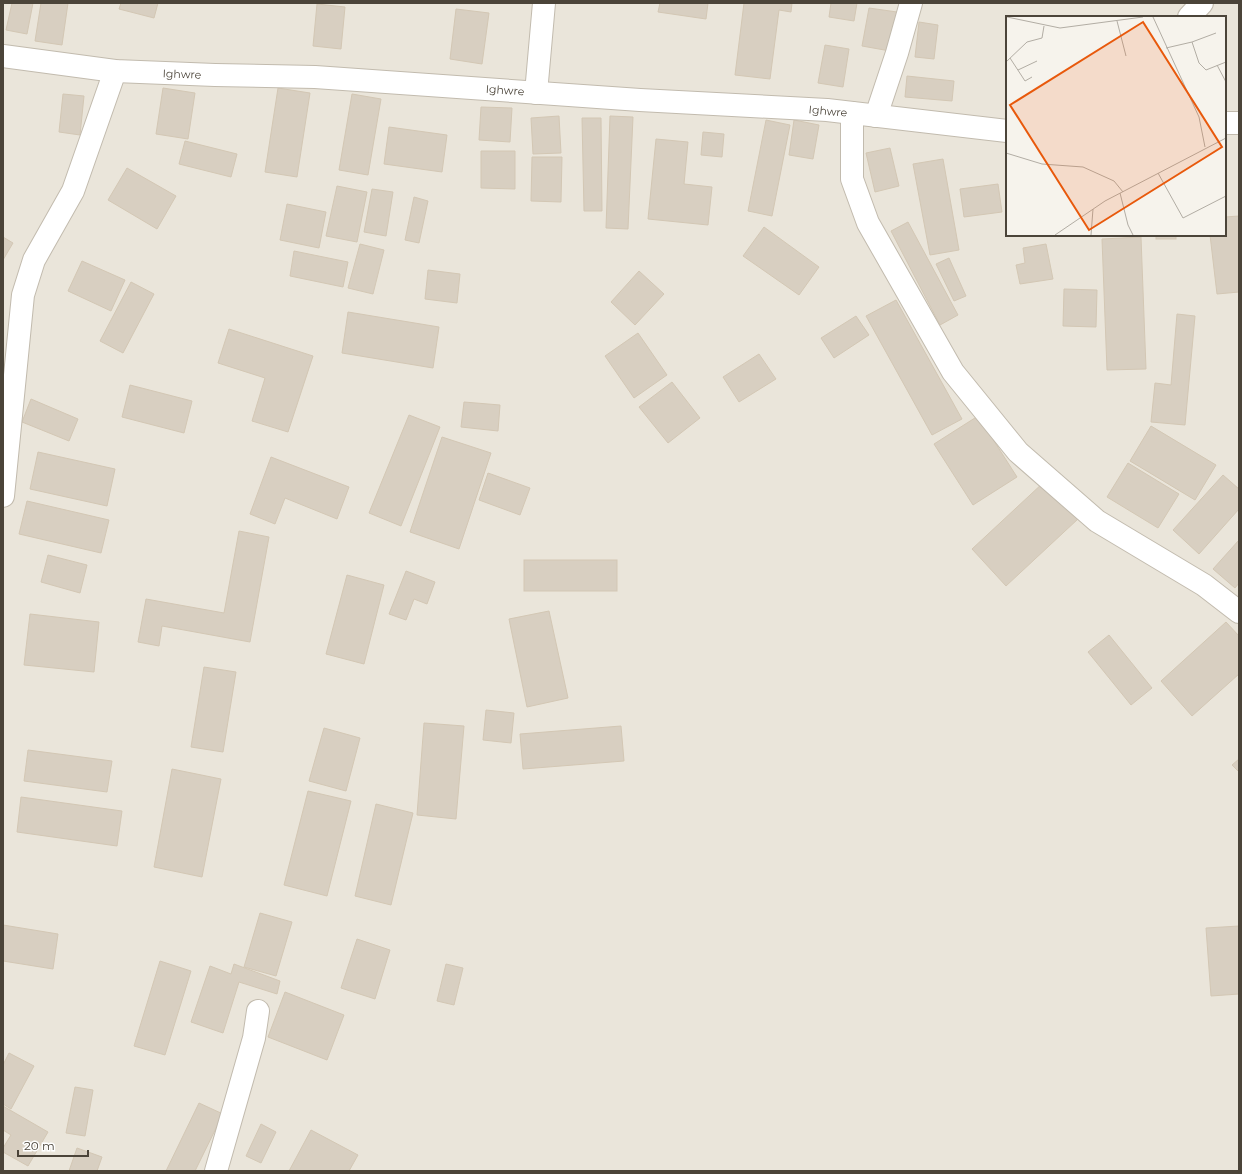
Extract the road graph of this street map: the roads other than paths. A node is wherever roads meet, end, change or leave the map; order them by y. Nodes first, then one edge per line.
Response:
1 (544, 3) edge
2 (911, 3) edge
3 (1202, 3) edge
4 (1190, 16) edge
5 (3, 56) edge
6 (116, 71) junction
7 (536, 92) junction
8 (852, 114) junction
9 (876, 116) junction
10 (1226, 123) edge
11 (1239, 123) edge
12 (1006, 132) edge
13 (3, 496) edge
14 (1239, 612) edge
15 (258, 1011) dead end
16 (216, 1171) edge

1 - 7 street
2 - 9 street
3 - 4 street
5 - 6 street, Ighwre
6 - 7 street, Ighwre
6 - 13 street
7 - 8 street, Ighwre
8 - 9 street, Ighwre
8 - 14 street
9 - 12 street, Ighwre
10 - 11 street
15 - 16 street

